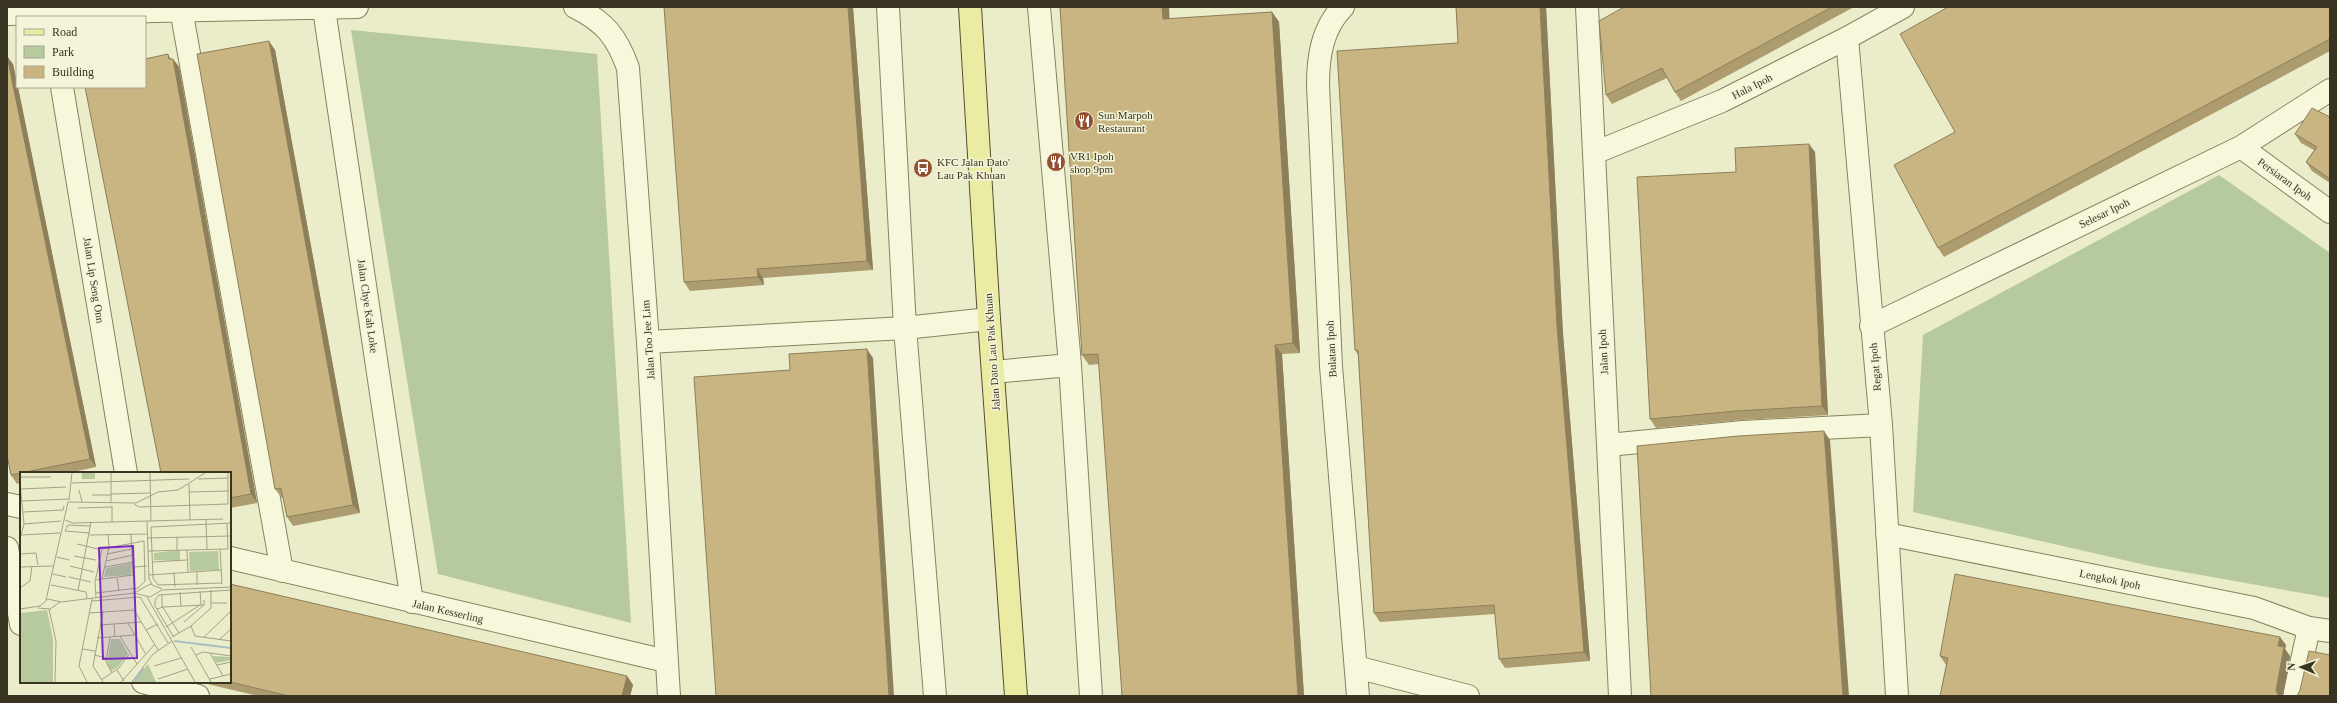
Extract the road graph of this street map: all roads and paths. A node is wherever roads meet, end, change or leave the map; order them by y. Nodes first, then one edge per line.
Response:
1 (357, 7) edge
2 (575, 7) edge
3 (888, 7) edge
4 (970, 7) edge
5 (1039, 7) edge
6 (1343, 7) edge
7 (1587, 7) edge
8 (1903, 7) edge
9 (181, 9) junction
10 (324, 9) junction
11 (7, 14) edge
12 (50, 15) edge
13 (1847, 38) junction
14 (62, 88) edge
15 (2330, 90) edge
16 (2240, 147) junction
17 (1594, 153) junction
18 (2330, 212) edge
19 (989, 319) junction
20 (1871, 326) junction
21 (905, 328) junction
22 (648, 342) junction
23 (1070, 365) junction
24 (993, 372) junction
25 (1881, 425) junction
26 (1608, 445) junction
27 (126, 472) edge
28 (7, 504) edge
29 (20, 507) edge
30 (1887, 534) junction
31 (7, 548) edge
32 (231, 558) edge
33 (282, 571) junction
34 (412, 602) junction
35 (20, 619) edge
36 (2309, 628) junction
37 (2330, 631) edge
38 (666, 661) junction
39 (1356, 667) junction
40 (147, 683) edge
41 (198, 696) edge
42 (669, 696) edge
43 (935, 696) edge
44 (1016, 696) edge
45 (1091, 696) edge
46 (1358, 696) edge
47 (1468, 696) edge
48 (1620, 696) edge
49 (1897, 696) edge
50 (2294, 696) edge

1 - 10 street
2 - 22 street, Jalan Too Jee Lim
3 - 21 street
4 - 19 main road, Jalan Dato Lau Pak Khuan
5 - 23 street
6 - 39 street, Bulatan Ipoh
7 - 17 street, Jalan Ipoh
8 - 13 street, Hala Ipoh
9 - 10 street
9 - 12 street
9 - 33 street
10 - 34 street, Jalan Chye Kah Loke
11 - 12 street
13 - 17 street, Hala Ipoh
13 - 20 street, Regat Ipoh
14 - 27 street, Jalan Lip Seng Onn
15 - 16 street, Selesar Ipoh
16 - 18 street, Persiaran Ipoh
16 - 20 street, Selesar Ipoh
17 - 26 street, Jalan Ipoh
19 - 21 street
19 - 24 main road, Jalan Dato Lau Pak Khuan
20 - 25 street, Regat Ipoh
21 - 22 street
21 - 43 street
22 - 38 street, Jalan Too Jee Lim
23 - 24 street
23 - 45 street
24 - 44 main road, Jalan Dato Lau Pak Khuan
25 - 26 street
25 - 30 street, Regat Ipoh
26 - 48 street, Jalan Ipoh
28 - 29 street
30 - 36 street, Lengkok Ipoh
30 - 49 street, Regat Ipoh
31 - 35 street
32 - 33 street, Jalan Kesserling
33 - 34 street, Jalan Kesserling
34 - 38 street, Jalan Kesserling
36 - 37 street, Lengkok Ipoh
36 - 50 street
38 - 42 street, Jalan Too Jee Lim
39 - 46 street, Bulatan Ipoh
39 - 47 street
40 - 41 street

